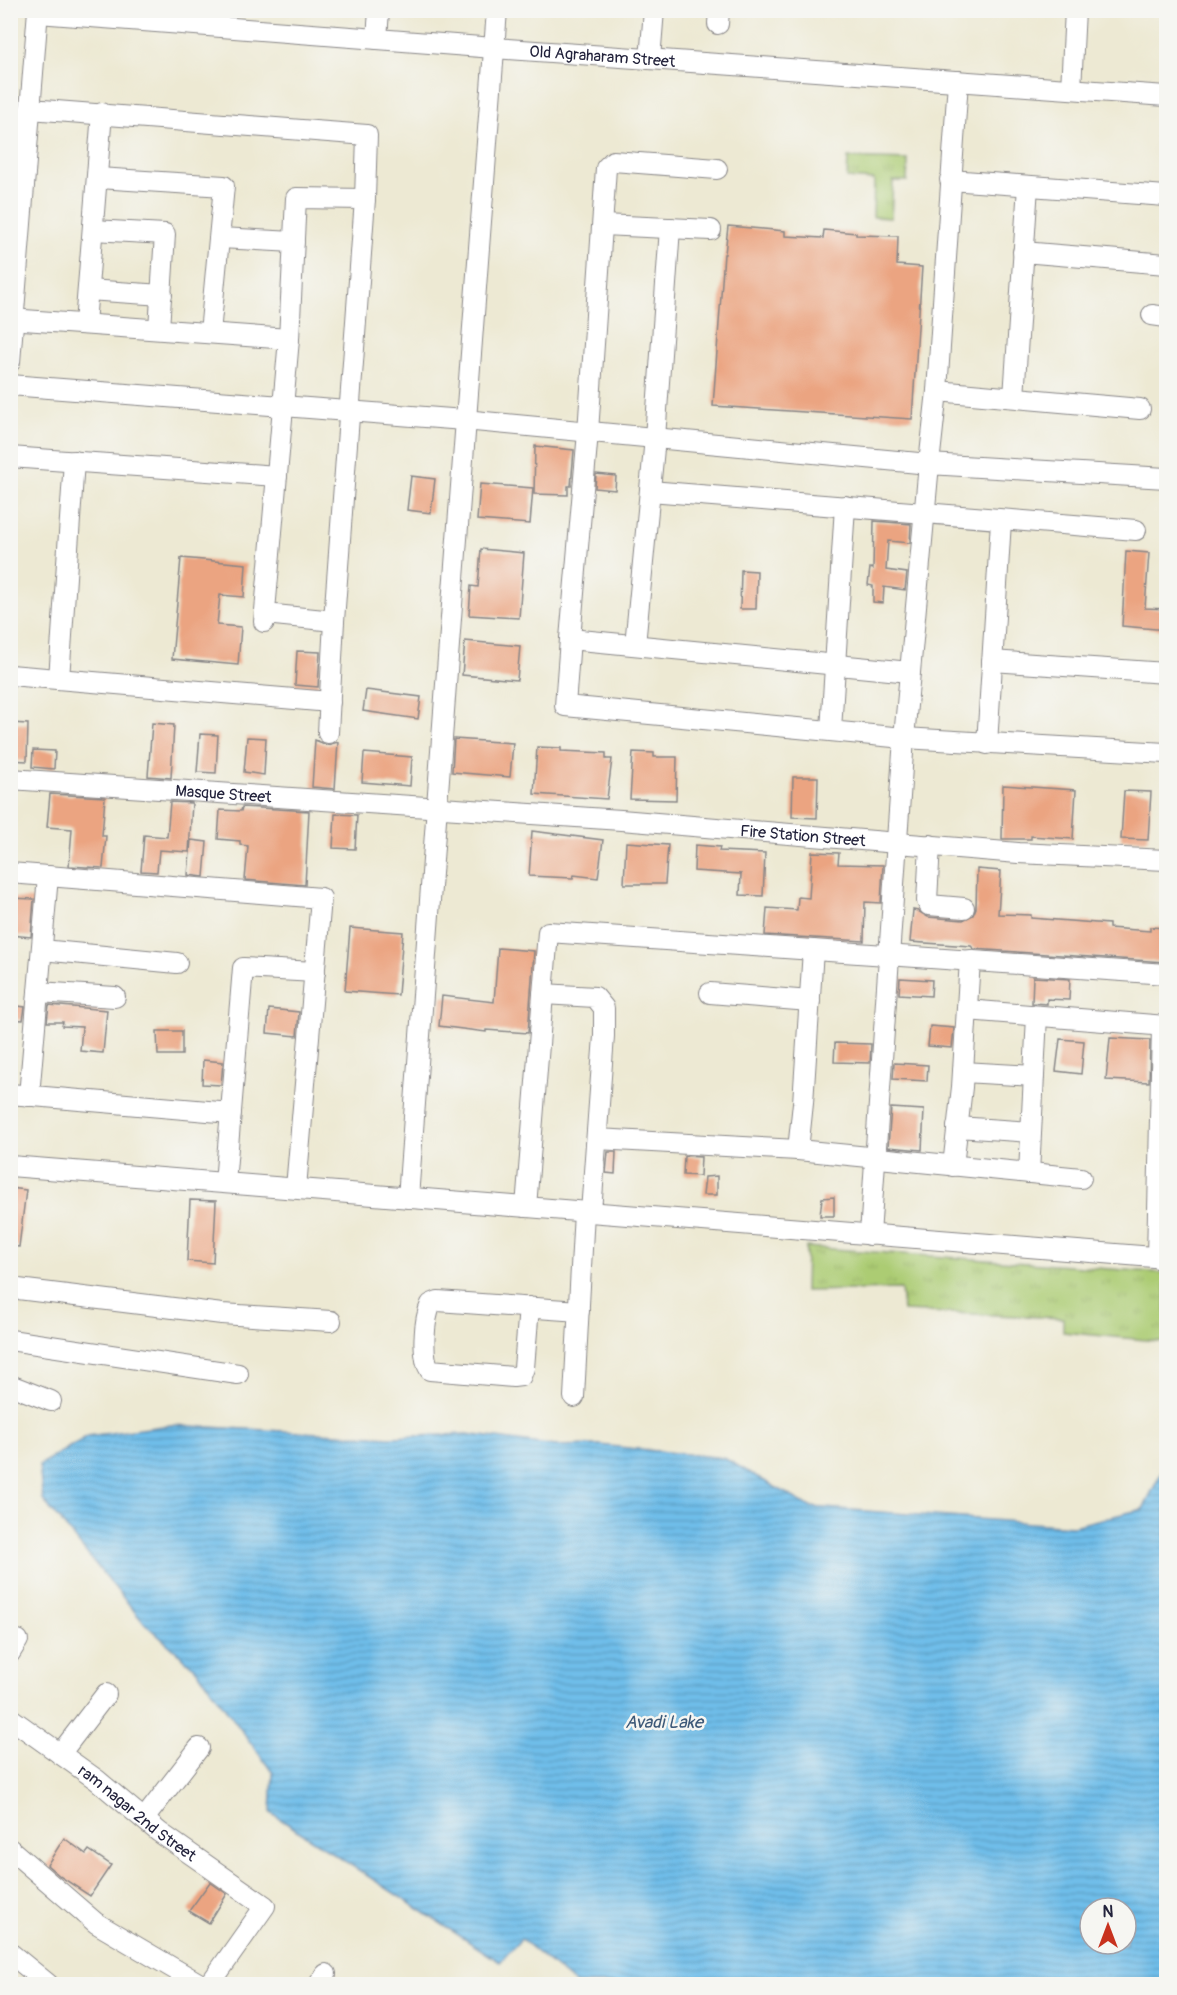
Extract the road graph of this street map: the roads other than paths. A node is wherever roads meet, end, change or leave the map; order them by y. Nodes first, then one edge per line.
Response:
1 (379, 10) edge
2 (497, 10) edge
3 (654, 10) edge
4 (1075, 10) edge
5 (38, 12) edge
6 (377, 39) junction
7 (494, 48) junction
8 (650, 59) junction
9 (958, 81) junction
10 (1071, 89) junction
11 (1167, 96) edge
12 (30, 109) junction
13 (102, 113) junction
14 (717, 169) dead end
15 (98, 178) junction
16 (950, 180) junction
17 (1028, 186) junction
18 (1167, 196) edge
19 (365, 199) junction
20 (603, 225) junction
21 (670, 228) junction
22 (93, 230) junction
23 (711, 230) dead end
24 (220, 238) junction
25 (294, 242) junction
26 (1023, 252) junction
27 (1167, 264) edge
28 (88, 291) junction
29 (162, 295) junction
30 (12, 319) edge
31 (85, 324) junction
32 (159, 329) junction
33 (210, 333) junction
34 (289, 339) junction
35 (10, 362) edge
36 (10, 385) edge
37 (937, 391) junction
38 (1014, 397) junction
39 (283, 406) junction
40 (1140, 409) dead end
41 (349, 410) junction
42 (464, 420) junction
43 (588, 432) junction
44 (655, 438) junction
45 (10, 457) edge
46 (74, 461) junction
47 (929, 464) junction
48 (277, 476) junction
49 (1167, 478) edge
50 (650, 491) junction
51 (845, 506) junction
52 (924, 513) junction
53 (1001, 521) junction
54 (1136, 530) dead end
55 (334, 621) junction
56 (570, 639) junction
57 (635, 645) junction
58 (992, 661) junction
59 (836, 663) junction
60 (910, 672) junction
61 (1167, 672) edge
62 (10, 675) edge
63 (59, 679) junction
64 (330, 702) junction
65 (831, 730) junction
66 (328, 733) dead end
67 (904, 738) junction
68 (987, 744) junction
69 (1167, 753) edge
70 (10, 779) edge
71 (439, 808) junction
72 (897, 843) junction
73 (930, 845) junction
74 (1167, 860) edge
75 (10, 873) edge
76 (48, 876) junction
77 (964, 908) dead end
78 (813, 950) junction
79 (42, 951) junction
80 (890, 955) junction
81 (970, 960) junction
82 (177, 963) dead end
83 (315, 972) junction
84 (1167, 974) edge
85 (39, 992) junction
86 (710, 993) dead end
87 (543, 994) junction
88 (115, 997) dead end
89 (810, 1001) junction
90 (967, 1010) junction
91 (1037, 1016) junction
92 (1164, 1026) edge
93 (963, 1072) junction
94 (1034, 1076) junction
95 (20, 1095) edge
96 (231, 1113) junction
97 (957, 1127) junction
98 (1031, 1132) junction
99 (597, 1138) junction
100 (798, 1150) junction
101 (876, 1158) junction
102 (10, 1166) edge
103 (953, 1166) junction
104 (1029, 1173) junction
105 (1081, 1178) dead end
106 (225, 1183) junction
107 (296, 1188) junction
108 (408, 1198) junction
109 (526, 1207) junction
110 (588, 1212) junction
111 (870, 1235) junction
112 (1162, 1258) edge
113 (10, 1288) edge
114 (529, 1307) junction
115 (579, 1311) junction
116 (331, 1321) dead end
117 (10, 1340) edge
118 (238, 1374) dead end
119 (10, 1385) edge
120 (574, 1397) dead end
121 (51, 1401) dead end
122 (106, 1694) dead end
123 (10, 1718) edge
124 (199, 1748) dead end
125 (60, 1754) junction
126 (144, 1819) junction
127 (10, 1849) edge
128 (10, 1953) edge
129 (48, 1984) edge
130 (201, 1984) edge
131 (210, 1984) edge

1 - 6 street
2 - 7 street
3 - 8 street
4 - 10 street
5 - 6 street, Old Agraharam Street
5 - 12 street
6 - 7 street, Old Agraharam Street
7 - 8 street, Old Agraharam Street
7 - 42 street
8 - 9 street, Old Agraharam Street
9 - 10 street, Old Agraharam Street
9 - 16 street
10 - 11 street, Old Agraharam Street
12 - 13 street
12 - 30 street
13 - 15 street
13 - 19 street
14 - 20 street
15 - 22 street
15 - 24 street
16 - 17 street
16 - 37 street
17 - 18 street
17 - 26 street
19 - 25 street
19 - 41 street
20 - 21 street
20 - 43 street
21 - 23 street
21 - 44 street
22 - 28 street
22 - 29 street
24 - 25 street
24 - 33 street
25 - 34 street
26 - 27 street
26 - 38 street
28 - 29 street
28 - 31 street
29 - 32 street
30 - 31 street
30 - 35 street
31 - 32 street
32 - 33 street
33 - 34 street
34 - 39 street
36 - 39 street
37 - 38 street
37 - 47 street
38 - 40 street
39 - 41 street
39 - 48 street
41 - 42 street
41 - 55 street
42 - 43 street
42 - 71 street
43 - 44 street
43 - 56 street
44 - 47 street
44 - 50 street
45 - 46 street
46 - 48 street
46 - 63 street
47 - 49 street
47 - 52 street
48 - 55 street
50 - 51 street
50 - 57 street
51 - 52 street
51 - 59 street
52 - 53 street
52 - 60 street
53 - 54 street
53 - 58 street
55 - 64 street
56 - 57 street
56 - 65 street
57 - 59 street
58 - 61 street
58 - 68 street
59 - 60 street
59 - 65 street
60 - 67 street
62 - 63 street
63 - 64 street
64 - 66 street
65 - 67 street
67 - 68 street
67 - 72 street
68 - 69 street
70 - 71 street, Masque Street
71 - 72 street, Fire Station Street
71 - 108 street
72 - 73 street, Fire Station Street
72 - 80 street
73 - 74 street, Fire Station Street
73 - 77 street
75 - 76 street
76 - 79 street
76 - 83 street
78 - 80 street
78 - 87 street
78 - 89 street
79 - 82 street
79 - 85 street
80 - 81 street
80 - 101 street
81 - 84 street
81 - 90 street
83 - 96 street
83 - 107 street
85 - 88 street
85 - 95 street
86 - 89 street
87 - 99 street
87 - 109 street
89 - 100 street
90 - 91 street
90 - 93 street
91 - 92 street
91 - 94 street
92 - 112 street
93 - 94 street
93 - 97 street
94 - 98 street
95 - 96 street
96 - 106 street
97 - 98 street
97 - 103 street
98 - 104 street
99 - 100 street
99 - 110 street
100 - 101 street
101 - 103 street
101 - 111 street
102 - 106 street
103 - 104 street
104 - 105 street
106 - 107 street
107 - 108 street
108 - 109 street
109 - 110 street
110 - 111 street
110 - 115 street
111 - 112 street
113 - 116 street
114 - 114 street
114 - 115 street
115 - 120 street
117 - 118 street
119 - 121 street
122 - 125 street
123 - 125 street, ram nagar 2nd Street
124 - 126 street
125 - 126 street, ram nagar 2nd Street
126 - 131 street, ram nagar 2nd Street
127 - 130 street
128 - 129 street

